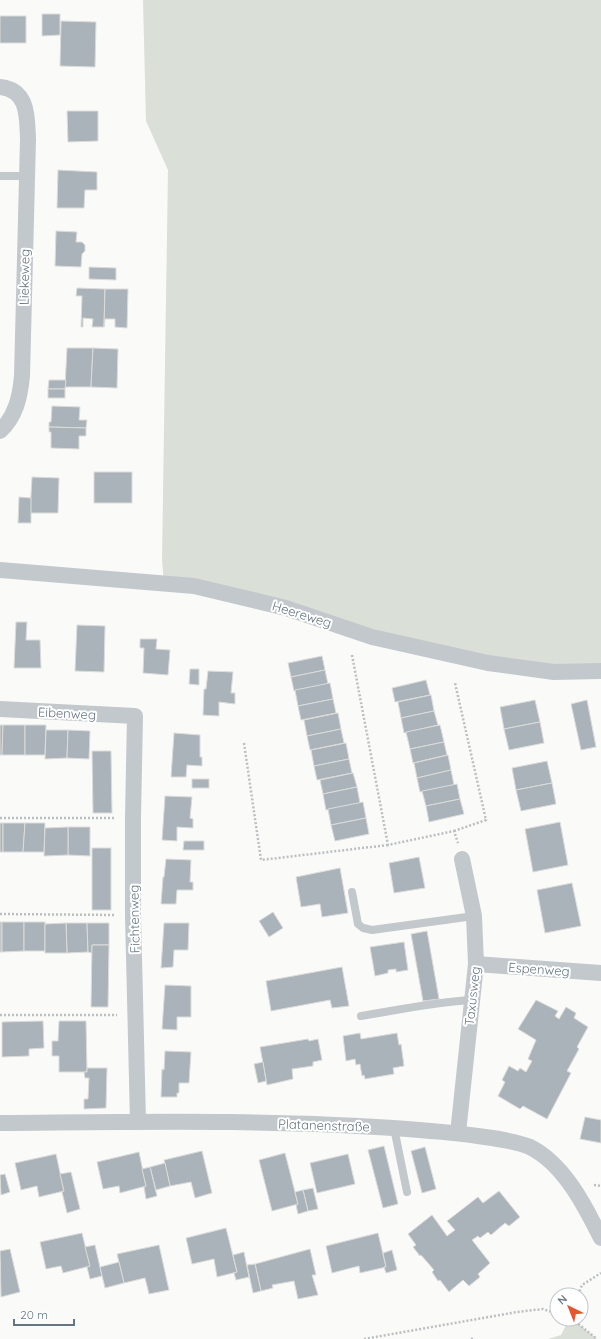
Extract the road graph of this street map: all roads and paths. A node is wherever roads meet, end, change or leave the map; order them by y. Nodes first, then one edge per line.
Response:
1 (0, 87) edge
2 (0, 176) edge
3 (27, 176) junction
4 (0, 431) edge
5 (0, 570) edge
6 (352, 655) dead end
7 (601, 671) edge
8 (455, 683) dead end
9 (0, 709) edge
10 (135, 716) joint
11 (244, 743) dead end
12 (0, 818) edge
13 (133, 818) junction
14 (454, 831) junction
15 (388, 845) junction
16 (462, 859) joint
17 (352, 892) dead end
18 (0, 914) edge
19 (133, 915) junction
20 (474, 916) junction
21 (476, 964) junction
22 (601, 973) edge
23 (472, 1000) junction
24 (0, 1015) edge
25 (136, 1015) junction
26 (361, 1016) dead end
27 (138, 1122) junction
28 (0, 1123) edge
29 (394, 1128) junction
30 (458, 1133) junction
31 (407, 1192) dead end
32 (601, 1238) edge
33 (601, 1273) edge
34 (581, 1287) edge
35 (549, 1312) edge
36 (582, 1327) edge
37 (475, 1338) dead end
38 (364, 1339) edge
39 (471, 1339) edge
40 (597, 1339) edge

1 - 3 street, Liekeweg
2 - 3 lane
3 - 4 street, Liekeweg
5 - 7 street, Heereweg
6 - 15 path
8 - 14 path
9 - 10 street, Eibenweg
10 - 13 street, Fichtenweg
11 - 15 path
12 - 13 path
13 - 19 street, Fichtenweg
14 - 15 path
14 - 16 path
16 - 20 street, Taxusweg
17 - 20 lane
18 - 19 path
19 - 25 street, Fichtenweg
20 - 21 street, Taxusweg
21 - 22 street, Espenweg
21 - 23 street, Taxusweg
23 - 26 lane
23 - 30 street, Taxusweg
24 - 25 path
25 - 27 street, Fichtenweg
27 - 28 street, Platanenstraße
27 - 29 street, Platanenstraße
29 - 30 street, Platanenstraße
29 - 31 lane
30 - 32 street, Platanenstraße
33 - 34 path
35 - 38 path
36 - 40 path
37 - 39 path

